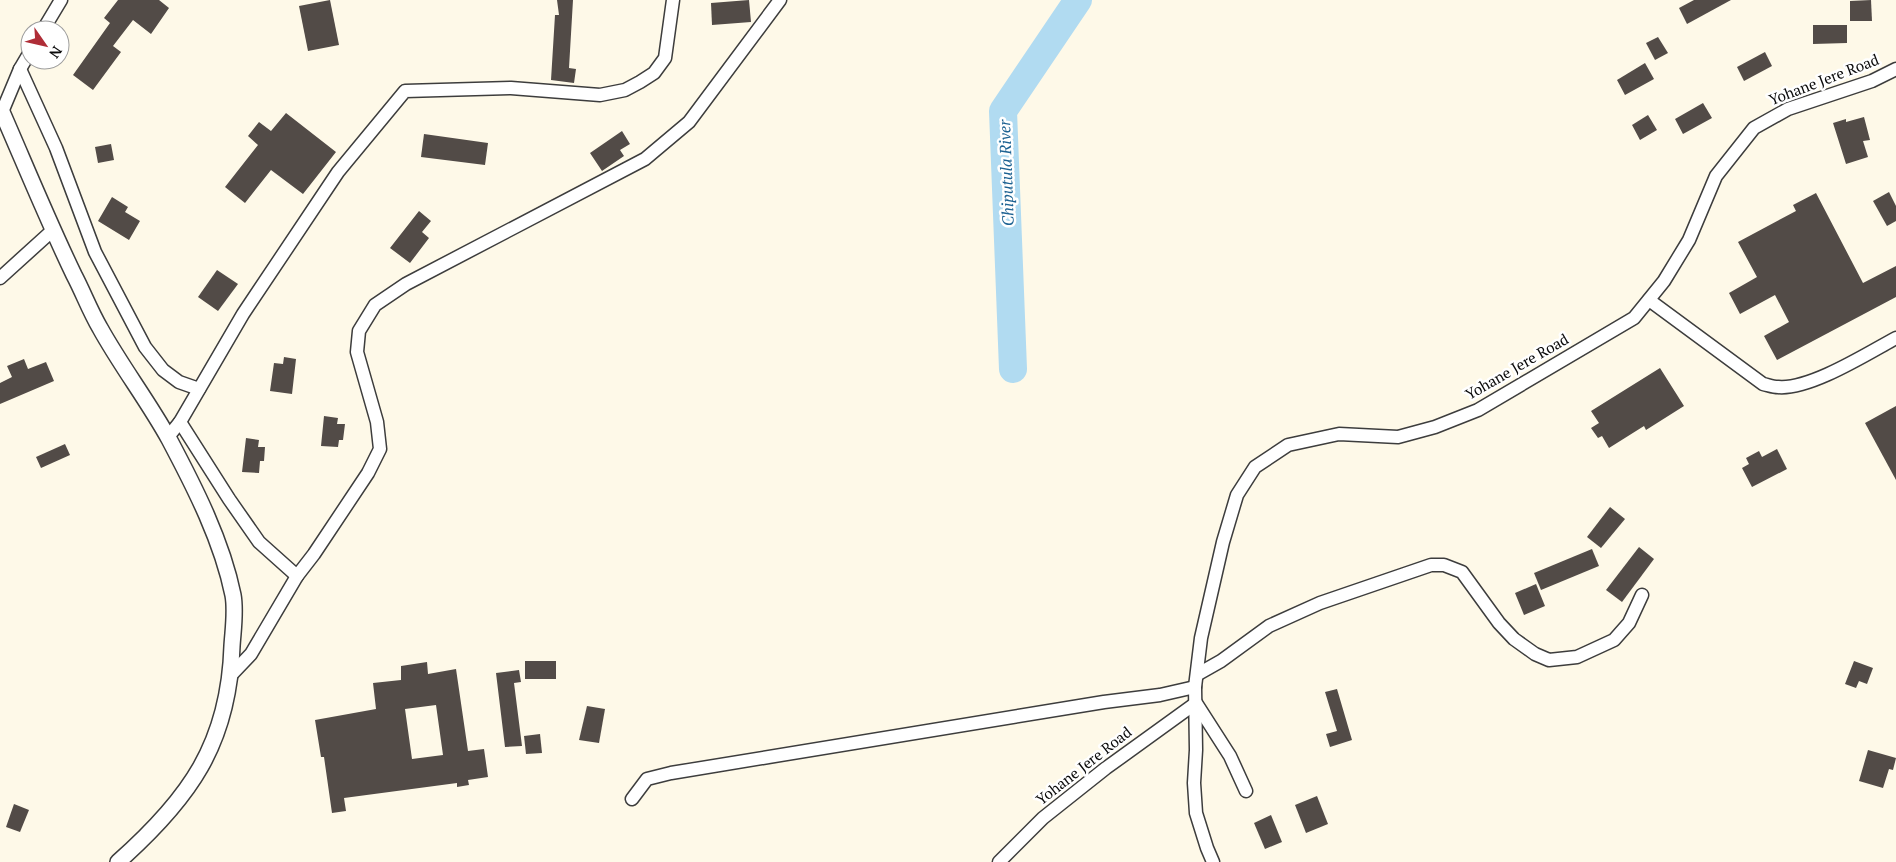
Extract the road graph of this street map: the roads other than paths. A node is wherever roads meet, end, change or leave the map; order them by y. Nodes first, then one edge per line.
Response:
1 (61, 0) edge
2 (673, 0) edge
3 (780, 0) edge
4 (49, 20) edge
5 (20, 69) edge
6 (1896, 69) edge
7 (20, 70) edge
8 (1, 112) edge
9 (52, 230) junction
10 (0, 278) edge
11 (1649, 300) junction
12 (1896, 338) edge
13 (199, 389) junction
14 (180, 422) junction
15 (168, 437) junction
16 (297, 576) junction
17 (1642, 595) dead end
18 (231, 675) junction
19 (1197, 680) junction
20 (1196, 703) junction
21 (1246, 791) dead end
22 (632, 799) dead end
23 (118, 862) edge
24 (999, 862) edge
25 (1213, 862) edge

1 - 4 street
2 - 13 street
3 - 16 street
5 - 8 street
6 - 11 street, Yohane Jere Road
7 - 13 street
8 - 9 street
9 - 10 street
9 - 15 street
11 - 12 street
11 - 19 street, Yohane Jere Road
13 - 14 street
14 - 15 street
14 - 16 street
15 - 18 street
16 - 18 street
17 - 19 street
18 - 23 street
19 - 20 street, Yohane Jere Road
19 - 22 street
20 - 21 street
20 - 24 street, Yohane Jere Road
20 - 25 street, Yohane Jere Road

